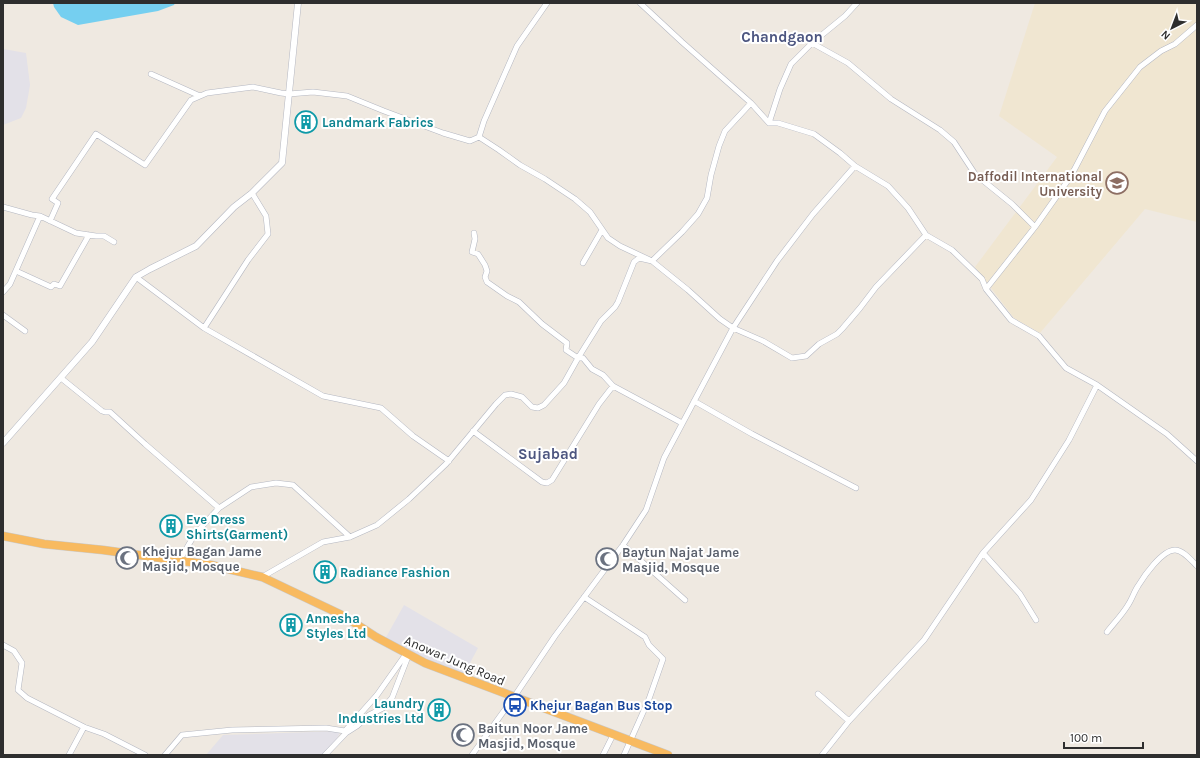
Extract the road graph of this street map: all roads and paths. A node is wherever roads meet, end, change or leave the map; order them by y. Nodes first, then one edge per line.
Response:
1 (298, 3) edge
2 (547, 3) edge
3 (640, 3) edge
4 (857, 3) edge
5 (1197, 25) edge
6 (812, 43) junction
7 (151, 74) dead end
8 (289, 94) junction
9 (200, 96) junction
10 (751, 103) junction
11 (769, 122) junction
12 (479, 138) junction
13 (855, 166) junction
14 (252, 193) junction
15 (3, 207) edge
16 (40, 216) junction
17 (50, 221) junction
18 (1035, 227) junction
19 (602, 230) junction
20 (474, 233) dead end
21 (89, 235) junction
22 (926, 235) junction
23 (114, 242) dead end
24 (652, 261) junction
25 (583, 263) dead end
26 (16, 271) junction
27 (136, 277) junction
28 (986, 288) junction
29 (3, 292) edge
30 (3, 315) edge
31 (204, 328) junction
32 (733, 328) junction
33 (25, 331) dead end
34 (578, 358) junction
35 (61, 378) junction
36 (1097, 385) junction
37 (613, 386) junction
38 (694, 401) junction
39 (682, 424) junction
40 (473, 431) junction
41 (3, 443) edge
42 (449, 461) junction
43 (1197, 461) edge
44 (856, 488) dead end
45 (219, 508) junction
46 (3, 536) edge
47 (350, 537) junction
48 (623, 545) junction
49 (983, 553) junction
50 (179, 561) junction
51 (1197, 566) edge
52 (262, 577) junction
53 (584, 597) junction
54 (685, 600) dead end
55 (1036, 620) dead end
56 (1107, 632) dead end
57 (3, 645) edge
58 (407, 654) junction
59 (818, 694) dead end
60 (514, 697) junction
61 (849, 721) junction
62 (84, 727) junction
63 (614, 735) junction
64 (630, 740) junction
65 (68, 755) edge
66 (145, 755) edge
67 (165, 755) edge
68 (325, 755) edge
69 (472, 755) edge
70 (603, 755) edge
71 (624, 755) edge
72 (668, 755) edge
73 (822, 755) edge

1 - 8 street
2 - 12 street
3 - 10 street
4 - 6 street
5 - 18 street
6 - 11 street
6 - 18 street
7 - 9 street
8 - 9 street
8 - 12 street
8 - 14 street
9 - 17 street
10 - 11 street
10 - 24 street
11 - 13 street
12 - 19 street
13 - 22 street
13 - 32 street
14 - 27 street
14 - 31 street
15 - 16 street
16 - 17 street
16 - 26 street
17 - 21 street
18 - 28 street
19 - 24 street
19 - 25 street
20 - 34 street
21 - 23 street
21 - 26 street
22 - 28 street
22 - 32 street
24 - 32 street
24 - 34 street
26 - 29 street
27 - 31 street
27 - 35 street
28 - 36 street
30 - 33 street
31 - 42 street
32 - 38 street
34 - 37 street
34 - 40 street
35 - 41 street
35 - 45 street
36 - 43 street
36 - 49 street
37 - 39 street
37 - 40 street
38 - 39 street
38 - 44 street
39 - 48 street
40 - 42 street
42 - 47 street
45 - 47 street
45 - 50 street
46 - 50 highway, Anowar Jung Road
47 - 52 street
48 - 53 street
48 - 54 street
49 - 55 street
49 - 61 street
50 - 52 highway, Anowar Jung Road
51 - 56 street
52 - 58 highway, Anowar Jung Road
53 - 60 street
53 - 64 street
57 - 62 street
58 - 60 highway, Anowar Jung Road
58 - 67 street
58 - 68 street
59 - 61 street
60 - 63 highway, Anowar Jung Road
60 - 69 street
61 - 73 street
62 - 65 street
62 - 66 street
63 - 64 highway, Anowar Jung Road
63 - 70 street
64 - 71 street
64 - 72 highway, Anowar Jung Road

